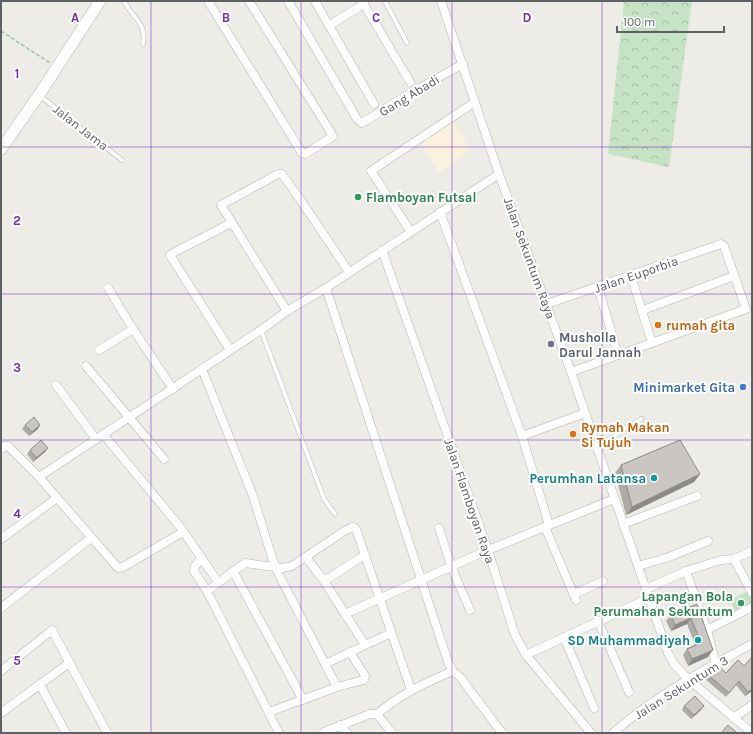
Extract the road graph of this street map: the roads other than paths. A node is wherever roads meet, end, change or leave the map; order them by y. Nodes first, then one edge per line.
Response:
1 (100, 1) edge
2 (124, 1) edge
3 (208, 1) edge
4 (249, 1) edge
5 (288, 1) edge
6 (315, 1) edge
7 (386, 1) edge
8 (441, 1) edge
9 (363, 2) edge
10 (330, 25) junction
11 (407, 43) dead end
12 (143, 44) dead end
13 (463, 64) junction
14 (410, 82) dead end
15 (39, 95) junction
16 (475, 102) junction
17 (374, 104) dead end
18 (1, 149) edge
19 (122, 160) dead end
20 (499, 174) junction
21 (440, 212) junction
22 (231, 223) junction
23 (411, 232) junction
24 (382, 250) junction
25 (349, 272) junction
26 (631, 276) junction
27 (734, 276) junction
28 (598, 287) junction
29 (108, 288) dead end
30 (326, 288) junction
31 (547, 304) junction
32 (287, 310) junction
33 (643, 310) junction
34 (133, 329) junction
35 (261, 330) junction
36 (652, 343) junction
37 (100, 350) dead end
38 (230, 350) junction
39 (618, 355) junction
40 (86, 366) dead end
41 (202, 369) junction
42 (571, 372) junction
43 (56, 385) dead end
44 (173, 389) junction
45 (585, 413) junction
46 (128, 417) junction
47 (641, 419) dead end
48 (522, 436) junction
49 (100, 437) junction
50 (597, 448) junction
51 (1, 449) edge
52 (164, 459) dead end
53 (39, 477) junction
54 (697, 496) dead end
55 (57, 498) junction
56 (614, 499) junction
57 (334, 514) dead end
58 (623, 524) junction
59 (547, 526) junction
60 (439, 528) dead end
61 (183, 532) junction
62 (91, 538) junction
63 (1, 539) edge
64 (708, 541) dead end
65 (488, 550) junction
66 (752, 551) edge
67 (365, 555) junction
68 (306, 557) junction
69 (202, 558) junction
70 (734, 559) junction
71 (451, 566) junction
72 (638, 566) junction
73 (276, 567) junction
74 (233, 570) junction
75 (686, 571) junction
76 (422, 580) junction
77 (324, 581) junction
78 (603, 581) dead end
79 (218, 582) junction
80 (646, 589) junction
81 (207, 591) junction
82 (752, 593) edge
83 (380, 598) junction
84 (649, 598) junction
85 (752, 607) edge
86 (1, 608) edge
87 (470, 610) dead end
88 (345, 614) junction
89 (598, 621) junction
90 (707, 630) junction
91 (391, 633) junction
92 (564, 637) junction
93 (752, 644) edge
94 (365, 645) junction
95 (350, 652) junction
96 (526, 655) junction
97 (69, 664) junction
98 (325, 664) junction
99 (716, 664) junction
100 (1, 671) edge
101 (453, 671) junction
102 (688, 680) junction
103 (40, 685) junction
104 (337, 687) junction
105 (411, 690) junction
106 (629, 692) dead end
107 (303, 700) junction
108 (752, 705) edge
109 (594, 708) dead end
110 (269, 712) junction
111 (1, 713) edge
112 (377, 714) junction
113 (733, 718) junction
114 (340, 725) junction
115 (324, 732) dead end
116 (66, 733) edge
117 (107, 733) edge
118 (280, 733) edge
119 (347, 733) edge
120 (392, 733) edge
121 (502, 733) edge
122 (591, 733) edge
123 (613, 733) edge
124 (752, 733) edge

1 - 15 main road
2 - 12 lane
3 - 4 street
5 - 13 street, Gang Abadi
6 - 10 street
7 - 11 lane
8 - 13 street, Jalan Sekuntum Raya
9 - 10 street
9 - 14 street
10 - 17 street
13 - 16 street, Jalan Sekuntum Raya
15 - 18 main road
15 - 19 lane, Jalan Jama
16 - 20 street, Jalan Sekuntum Raya
16 - 23 street
20 - 21 street
20 - 31 street, Jalan Sekuntum Raya
21 - 23 street
21 - 48 street
22 - 25 street
22 - 32 street
22 - 38 street
23 - 24 street
24 - 25 street
24 - 65 street, Jalan Flamboyan Raya
25 - 30 street
26 - 27 street, Jalan Euporbia
26 - 28 street, Jalan Euporbia
26 - 33 street
27 - 33 street
27 - 36 street
28 - 31 street, Jalan Euporbia
28 - 39 street
29 - 34 street
30 - 32 street
30 - 76 street
31 - 42 street, Jalan Sekuntum Raya
32 - 35 street
33 - 36 street
34 - 37 street
34 - 44 street
35 - 38 street
35 - 57 lane
36 - 39 street
38 - 41 street
39 - 42 street
40 - 46 street
41 - 44 street
41 - 73 street
42 - 45 street, Jalan Sekuntum Raya
43 - 49 street
44 - 46 street
45 - 48 street
45 - 50 street, Jalan Sekuntum Raya
46 - 49 street
46 - 52 street
47 - 50 lane
48 - 59 street
49 - 53 street
49 - 61 street
50 - 56 street, Jalan Sekuntum Raya
51 - 53 street
53 - 55 street
54 - 58 street
55 - 62 street
55 - 63 street
56 - 58 street, Jalan Sekuntum Raya
56 - 59 street
58 - 72 street, Jalan Sekuntum Raya
59 - 65 street
59 - 78 street
60 - 71 street
61 - 62 street
61 - 69 street
62 - 86 street
64 - 72 street
65 - 71 street
65 - 96 street, Jalan Flamboyan Raya
66 - 70 street
67 - 68 street
67 - 77 street
67 - 83 street
68 - 73 street
68 - 77 street
69 - 79 street
69 - 81 street
70 - 75 street
70 - 82 street
71 - 76 street
71 - 87 street
72 - 80 street, Jalan Sekuntum Raya
73 - 74 street
73 - 98 street
74 - 79 street
74 - 107 street
75 - 80 street
75 - 90 street
76 - 83 street
76 - 101 street
77 - 88 street
79 - 81 street
80 - 84 street, Jalan Sekuntum Raya
81 - 110 street
83 - 88 street
83 - 91 street
84 - 89 street
84 - 102 street, Jalan Sekuntum Raya
85 - 90 street
88 - 94 street
89 - 92 street
89 - 106 street
90 - 99 street
91 - 94 street
91 - 105 street
92 - 96 street
92 - 109 street
93 - 99 street, Jalan Sekuntum 3
94 - 95 street
95 - 98 street
95 - 104 street
96 - 122 street, Jalan Flamboyan Raya
97 - 100 street
97 - 103 street
97 - 117 street
98 - 104 street
99 - 102 street, Jalan Sekuntum 3
101 - 105 street
101 - 121 street
102 - 113 street, Jalan Sekuntum Raya
102 - 123 street, Jalan Sekuntum 3
103 - 111 street
103 - 116 street
104 - 107 street
105 - 112 street
107 - 110 street
108 - 113 street
110 - 118 street
112 - 114 street
112 - 120 street
113 - 124 street, Jalan Sekuntum Raya
114 - 115 street
114 - 119 street

